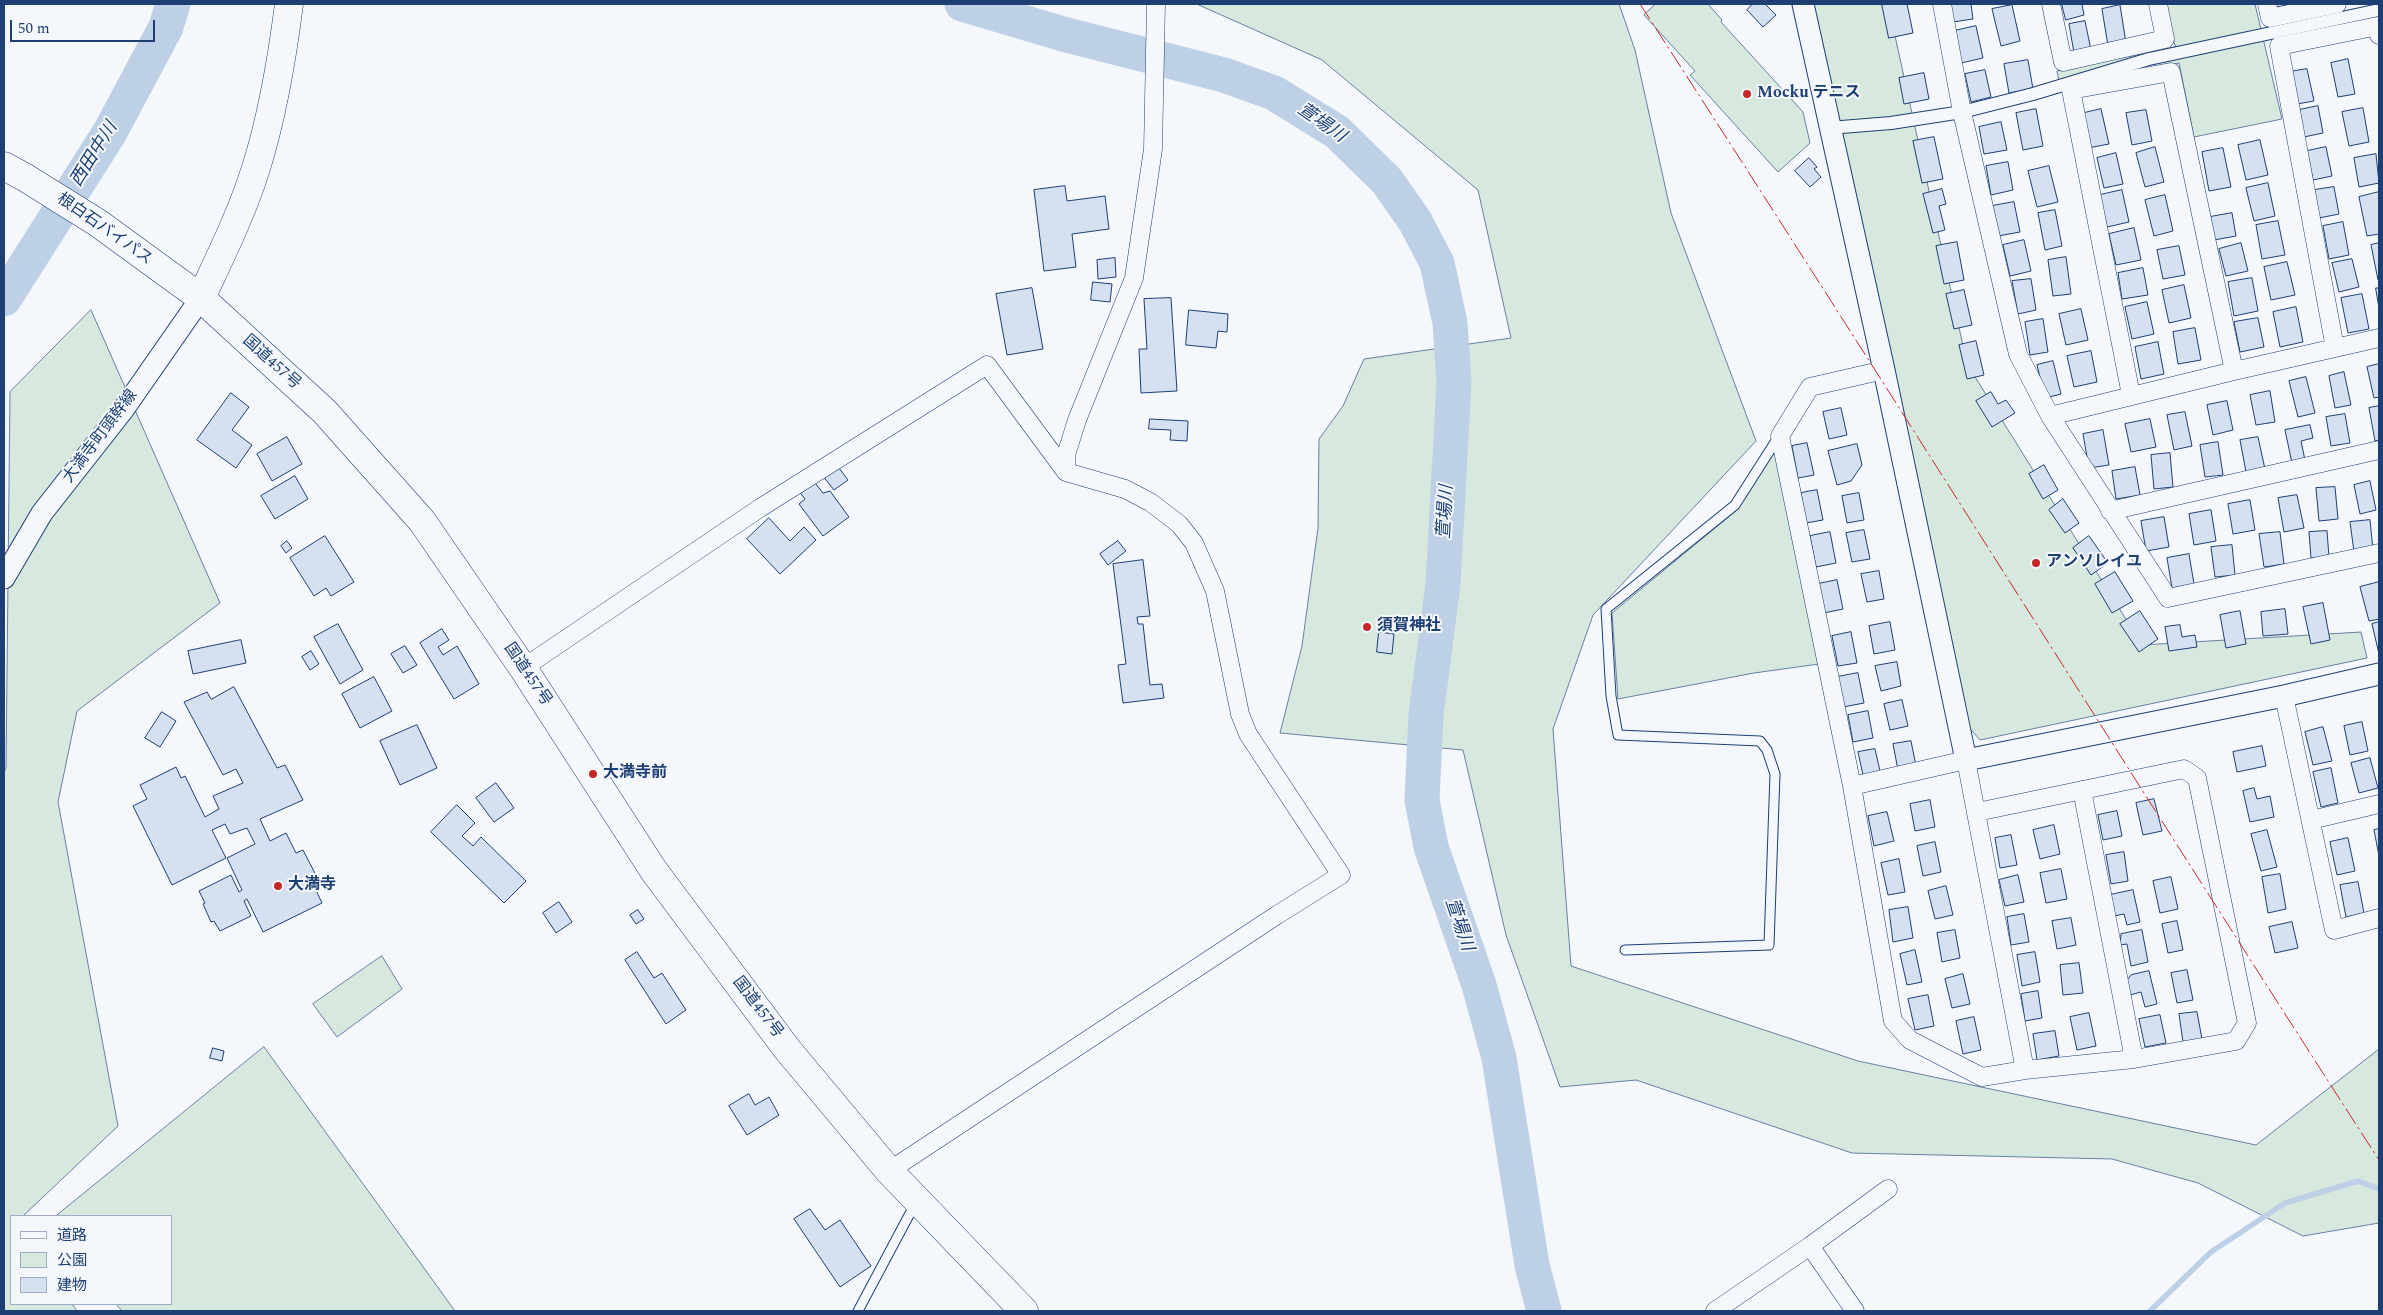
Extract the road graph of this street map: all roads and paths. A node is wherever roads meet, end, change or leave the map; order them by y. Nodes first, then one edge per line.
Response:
1 (290, 4) edge
2 (1156, 4) edge
3 (1803, 4) edge
4 (1942, 4) edge
5 (2051, 4) edge
6 (2158, 4) edge
7 (2267, 4) edge
8 (2337, 4) edge
9 (2379, 10) edge
10 (2379, 35) edge
11 (1962, 112) junction
12 (1830, 128) junction
13 (15, 172) edge
14 (201, 298) junction
15 (2379, 338) edge
16 (2335, 348) junction
17 (1884, 370) junction
18 (2234, 370) junction
19 (2131, 395) junction
20 (2050, 416) junction
21 (1780, 436) junction
22 (2379, 450) edge
23 (1066, 472) junction
24 (2110, 511) junction
25 (2379, 553) edge
26 (4, 578) edge
27 (523, 668) junction
28 (2379, 674) edge
29 (2284, 696) junction
30 (1966, 760) junction
31 (1852, 786) junction
32 (2082, 790) junction
33 (2379, 804) edge
34 (1977, 812) junction
35 (2311, 820) junction
36 (2379, 918) edge
37 (1625, 950) dead end
38 (2134, 1059) junction
39 (2025, 1070) junction
40 (889, 1171) junction
41 (1888, 1189) dead end
42 (917, 1200) junction
43 (1810, 1246) junction
44 (858, 1311) edge
45 (1024, 1311) edge
46 (1715, 1311) edge
47 (1855, 1311) edge

1 - 14 highway
2 - 23 street
3 - 12 street
4 - 11 street
5 - 6 street
7 - 8 street
9 - 11 street
10 - 16 street
11 - 12 street
11 - 20 street
12 - 17 street
13 - 14 highway, 根白石バイパス
14 - 26 street, 大満寺町頭幹線
14 - 27 highway, 国道457号
15 - 16 street
16 - 18 street
17 - 21 street
17 - 30 street
18 - 19 street
18 - 19 street
19 - 20 street
20 - 24 street
21 - 31 street
21 - 37 lane
22 - 24 street
23 - 27 street
23 - 40 street
24 - 25 street
27 - 40 highway, 国道457号
28 - 29 street
29 - 30 street
29 - 35 street
30 - 31 street
30 - 34 street
31 - 39 street
32 - 34 street
32 - 38 street
32 - 38 street
33 - 35 street
34 - 39 street
35 - 36 street
38 - 39 street
40 - 42 highway, 国道457号
41 - 43 street
42 - 44 lane
42 - 45 highway, 国道457号
43 - 46 street
43 - 47 street

